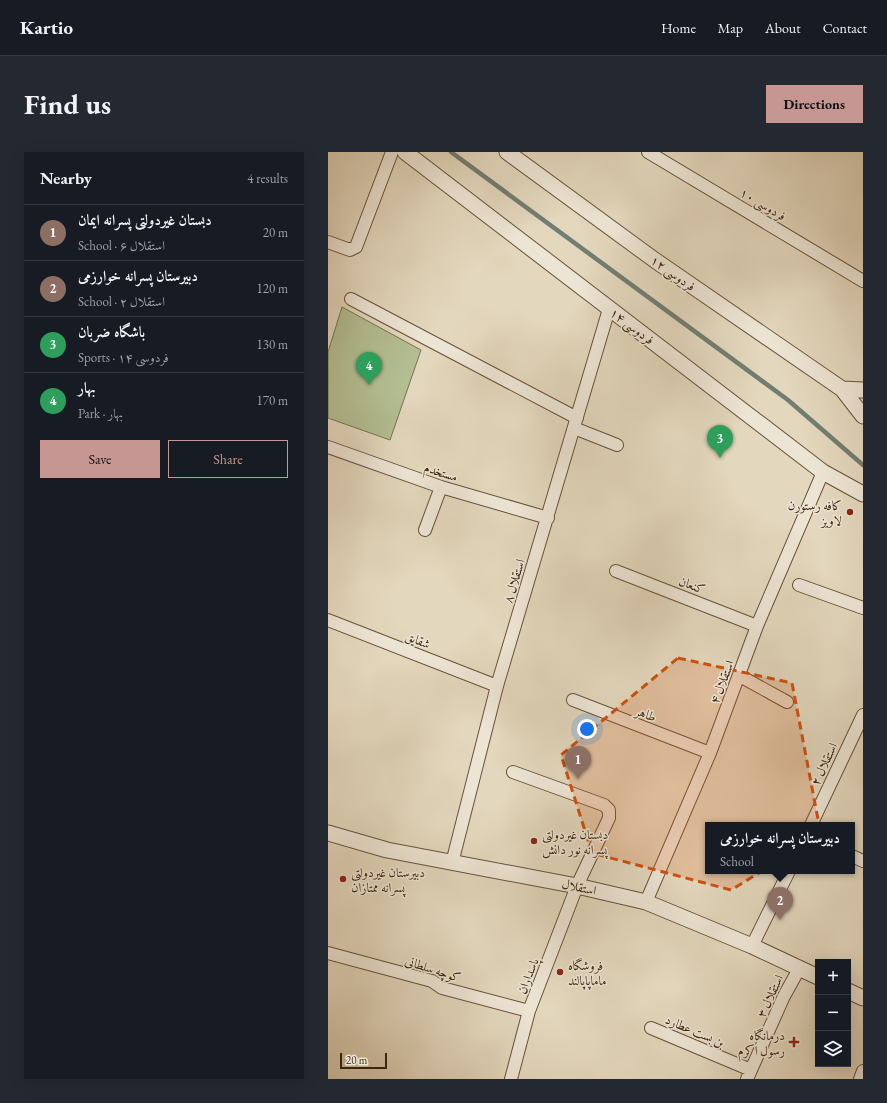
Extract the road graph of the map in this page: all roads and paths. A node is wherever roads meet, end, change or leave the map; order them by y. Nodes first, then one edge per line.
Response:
1 (392, 152) edge
2 (405, 152) edge
3 (507, 152) edge
4 (648, 152) edge
5 (328, 242) edge
6 (863, 280) edge
7 (351, 299) dead end
8 (609, 308) junction
9 (842, 389) junction
10 (863, 390) edge
11 (863, 416) edge
12 (576, 423) junction
13 (617, 445) dead end
14 (328, 447) edge
15 (823, 472) junction
16 (441, 487) junction
17 (863, 494) edge
18 (548, 518) junction
19 (425, 530) dead end
20 (616, 571) dead end
21 (800, 585) dead end
22 (863, 608) edge
23 (328, 620) edge
24 (757, 626) junction
25 (740, 676) junction
26 (497, 686) junction
27 (573, 700) dead end
28 (787, 702) dead end
29 (863, 715) edge
30 (710, 753) junction
31 (513, 772) dead end
32 (812, 822) edge
33 (328, 833) edge
34 (452, 863) junction
35 (788, 874) edge
36 (577, 886) junction
37 (646, 902) junction
38 (752, 946) junction
39 (328, 953) edge
40 (799, 969) junction
41 (815, 976) edge
42 (851, 992) edge
43 (863, 998) edge
44 (530, 1011) junction
45 (651, 1028) dead end
46 (863, 1071) edge
47 (749, 1075) edge
48 (511, 1079) edge
49 (860, 1079) edge

1 - 5 street
2 - 8 street, فردوسی ۱۴
3 - 9 street, فردوسی ۱۲
4 - 6 street, فردوسی ۱۰
7 - 12 street
8 - 12 street, استقلال ۸
8 - 15 street, فردوسی ۱۴
9 - 10 street
9 - 11 street
12 - 13 street
12 - 18 street, استقلال ۸
14 - 16 street, مستخدم
15 - 17 street, فردوسی ۱۴
15 - 24 street, استقلال ۴
16 - 18 street, مستخدم
16 - 19 street
18 - 26 street, استقلال ۸
20 - 24 street, کنعان
21 - 22 street
23 - 26 street, شقایق
24 - 25 street, استقلال ۴
25 - 28 street
25 - 30 street, استقلال ۴
26 - 34 street, استقلال ۸
27 - 30 street, طاهر
29 - 32 street, استقلال ۲
30 - 37 street, استقلال ۴
31 - 36 street, پاسداران
33 - 34 street, استقلال
34 - 36 street, استقلال
35 - 38 street
36 - 37 street, استقلال
36 - 44 street, پاسداران
37 - 38 street, استقلال
38 - 40 street, استقلال
39 - 44 street, کوچه سلطانی
40 - 41 street, استقلال
40 - 47 street, استقلال ۳
42 - 43 street
44 - 48 street, پاسداران
45 - 47 street, بن بست عطارد
46 - 49 street

